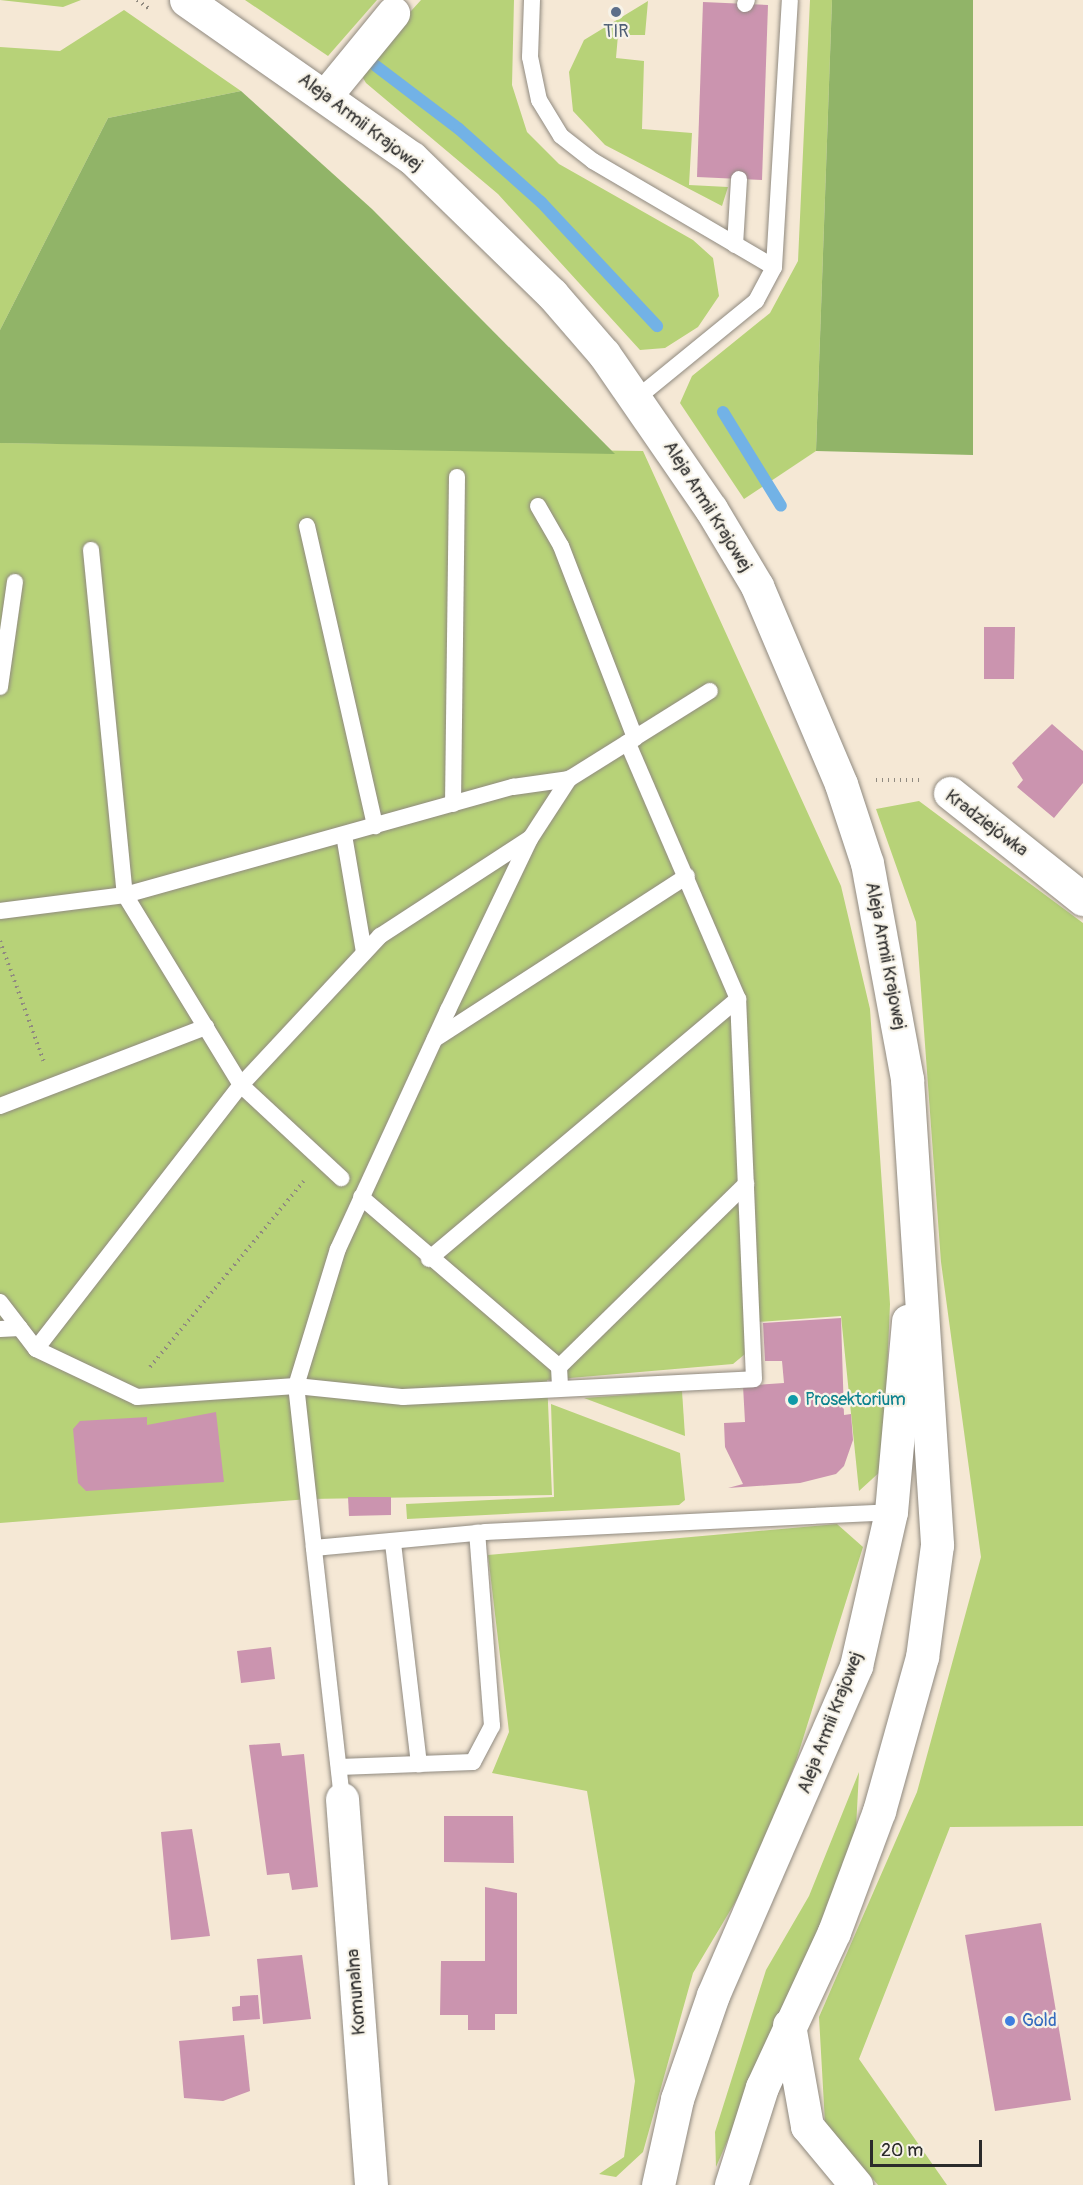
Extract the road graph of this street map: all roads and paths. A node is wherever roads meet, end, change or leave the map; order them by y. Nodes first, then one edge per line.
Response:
1 (186, 0) edge
2 (532, 0) edge
3 (790, 0) edge
4 (393, 13) dead end
5 (326, 95) junction
6 (739, 179) dead end
7 (735, 245) junction
8 (774, 267) junction
9 (637, 398) junction
10 (457, 477) dead end
11 (538, 506) dead end
12 (307, 526) dead end
13 (90, 550) dead end
14 (15, 582) dead end
15 (0, 687) edge
16 (710, 691) dead end
17 (631, 741) junction
18 (569, 780) junction
19 (841, 784) junction
20 (950, 793) joint
21 (453, 804) junction
22 (375, 826) junction
23 (344, 835) junction
24 (530, 839) junction
25 (687, 876) junction
26 (126, 895) junction
27 (1083, 899) edge
28 (0, 911) edge
29 (0, 941) edge
30 (364, 952) junction
31 (738, 999) junction
32 (206, 1027) junction
33 (434, 1040) junction
34 (241, 1085) junction
35 (53, 1086) junction
36 (0, 1106) edge
37 (322, 1160) junction
38 (341, 1178) dead end
39 (746, 1184) junction
40 (362, 1197) junction
41 (918, 1202) junction
42 (429, 1259) junction
43 (0, 1302) edge
44 (20, 1328) junction
45 (0, 1329) edge
46 (36, 1349) junction
47 (559, 1367) junction
48 (296, 1386) junction
49 (560, 1388) junction
50 (129, 1393) junction
51 (891, 1512) junction
52 (477, 1533) junction
53 (393, 1543) junction
54 (314, 1548) junction
55 (419, 1764) junction
56 (339, 1767) junction
57 (342, 1799) joint
58 (789, 2025) junction
59 (371, 2185) edge
60 (658, 2185) edge
61 (731, 2185) edge
62 (856, 2185) edge

1 - 5 main road, Aleja Armii Krajowej
2 - 7 lane
3 - 8 lane
4 - 5 main road
5 - 9 main road, Aleja Armii Krajowej
6 - 7 lane
7 - 8 lane
8 - 9 lane
9 - 19 main road, Aleja Armii Krajowej
10 - 21 lane
11 - 17 lane
12 - 22 lane
13 - 26 lane
14 - 15 lane
16 - 17 lane
17 - 18 lane
17 - 25 lane
18 - 21 lane
18 - 24 lane
19 - 20 path, Kradziejówka
19 - 41 main road, Aleja Armii Krajowej
20 - 27 main road, Kradziejówka
21 - 22 lane
22 - 23 lane
23 - 26 lane
23 - 30 lane
24 - 30 lane
24 - 33 lane
25 - 31 lane
25 - 33 lane
26 - 28 lane
26 - 32 lane
29 - 35 path
30 - 34 lane
31 - 39 lane
31 - 42 lane
32 - 34 lane
32 - 35 lane
33 - 40 lane
34 - 37 lane
34 - 46 lane
35 - 36 lane
37 - 38 lane
37 - 50 path
39 - 47 lane
39 - 49 lane
40 - 42 lane
40 - 48 lane
41 - 51 main road, Aleja Armii Krajowej
41 - 58 main road, Aleja Armii Krajowej
42 - 47 lane
43 - 44 lane
44 - 45 lane
44 - 46 lane
46 - 50 lane
47 - 49 lane
48 - 49 lane
48 - 50 lane
48 - 54 lane
51 - 52 lane
51 - 60 main road, Aleja Armii Krajowej
52 - 53 lane
52 - 55 lane
53 - 54 lane
53 - 55 lane
54 - 56 lane
55 - 56 lane
56 - 57 lane
57 - 59 main road, Komunalna
58 - 61 main road, Aleja Armii Krajowej
58 - 62 main road

